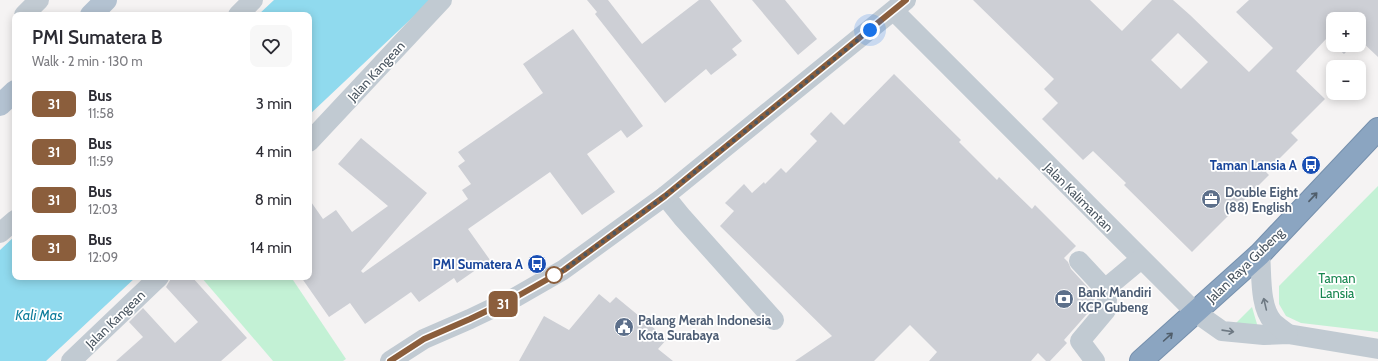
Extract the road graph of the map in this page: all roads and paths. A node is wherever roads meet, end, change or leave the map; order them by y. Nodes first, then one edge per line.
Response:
1 (39, 0) edge
2 (106, 0) edge
3 (253, 0) edge
4 (442, 0) edge
5 (900, 5) edge
6 (27, 12) edge
7 (94, 12) edge
8 (241, 12) edge
9 (12, 94) edge
10 (0, 106) edge
11 (1378, 129) edge
12 (312, 139) edge
13 (665, 196) junction
14 (12, 223) edge
15 (0, 234) edge
16 (1260, 254) junction
17 (1141, 260) junction
18 (1079, 261) dead end
19 (156, 280) edge
20 (1105, 289) junction
21 (1195, 312) junction
22 (774, 320) dead end
23 (1288, 334) junction
24 (1378, 349) edge
25 (72, 361) edge
26 (390, 361) edge
27 (1095, 361) edge
28 (1141, 361) edge

1 - 6 street
2 - 7 main road
3 - 8 street
4 - 12 street, Jalan Kangean
5 - 13 street
5 - 17 street, Jalan Kalimantan
9 - 10 main road
16 -> 11 highway, Jalan Raya Gubeng
13 - 22 street
13 - 26 street
14 - 15 street
16 - 21 highway, Jalan Raya Gubeng
23 -> 16 street
17 - 20 street
17 - 21 street, Jalan Kalimantan
18 - 20 street
19 - 25 street, Jalan Kangean
20 - 27 street
21 -> 23 street, Jalan Kalimantan
28 -> 21 highway, Jalan Raya Gubeng
23 - 24 street, Jalan Kalimantan

